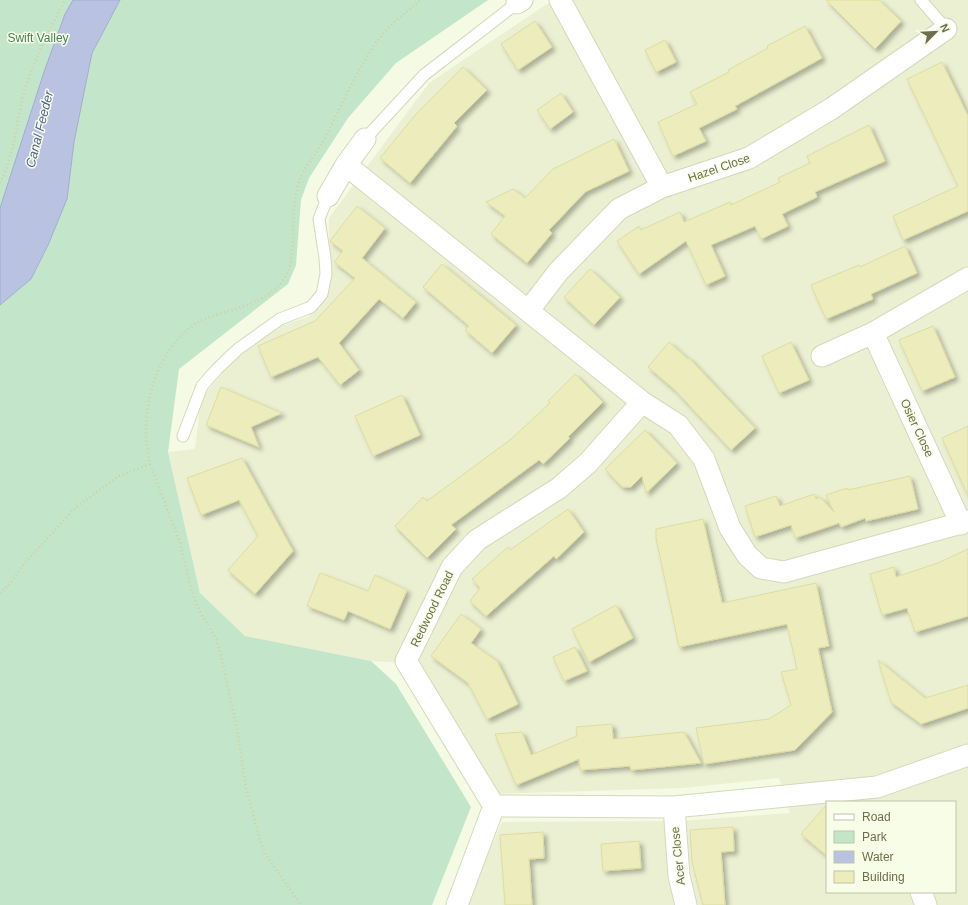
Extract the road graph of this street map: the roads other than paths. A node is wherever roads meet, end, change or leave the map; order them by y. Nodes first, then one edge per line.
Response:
1 (560, 0) edge
2 (921, 0) edge
3 (520, 2) edge
4 (946, 29) joint
5 (365, 140) joint
6 (346, 165) junction
7 (662, 187) junction
8 (328, 196) joint
9 (968, 278) edge
10 (529, 310) junction
11 (873, 333) junction
12 (822, 356) dead end
13 (642, 402) junction
14 (182, 436) dead end
15 (965, 523) edge
16 (968, 755) edge
17 (880, 794) edge
18 (494, 806) junction
19 (674, 807) junction
20 (921, 893) edge
21 (457, 905) edge
22 (686, 905) edge
23 (926, 905) edge

1 - 7 street
2 - 4 lane
3 - 5 lane
4 - 7 street, Hazel Close
5 - 6 street
6 - 8 street
6 - 10 street
7 - 10 street, Hazel Close
8 - 14 lane
9 - 11 street
10 - 13 street
11 - 12 street
11 - 15 street, Osier Close
13 - 15 street
13 - 18 street, Redwood Road
16 - 17 street
17 - 19 street
18 - 19 street
18 - 21 street
19 - 22 street, Acer Close
20 - 23 street

